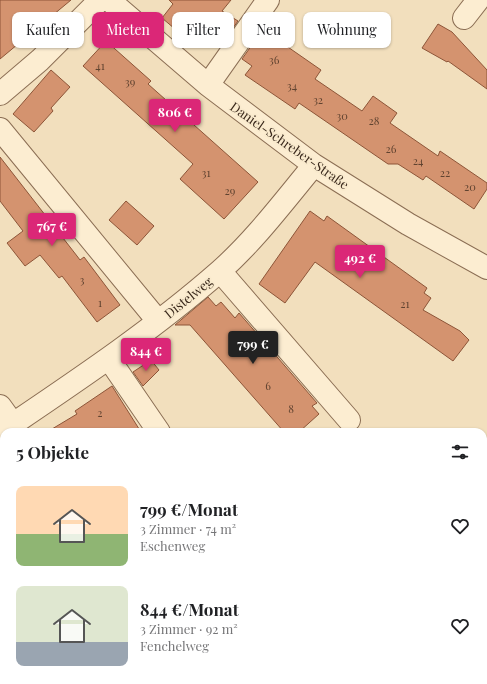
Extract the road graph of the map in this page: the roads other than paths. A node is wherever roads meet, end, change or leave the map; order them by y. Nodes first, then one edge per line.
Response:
1 (100, 0) edge
2 (108, 0) edge
3 (268, 0) edge
4 (478, 0) edge
5 (464, 18) dead end
6 (208, 85) junction
7 (0, 94) edge
8 (0, 129) edge
9 (314, 165) junction
10 (487, 268) edge
11 (220, 271) junction
12 (158, 321) junction
13 (109, 359) junction
14 (0, 406) edge
15 (349, 420) dead end
16 (6, 427) edge
17 (156, 428) edge

1 - 7 street
2 - 6 street, Daniel-Schreber-Straße
3 - 6 street
4 - 5 street
6 - 9 street, Daniel-Schreber-Straße
8 - 12 street
9 - 10 street, Daniel-Schreber-Straße
9 - 11 street, Distelweg
11 - 12 street, Distelweg
11 - 15 street
12 - 13 street, Distelweg
13 - 16 street, Distelweg
13 - 17 street
14 - 16 street

